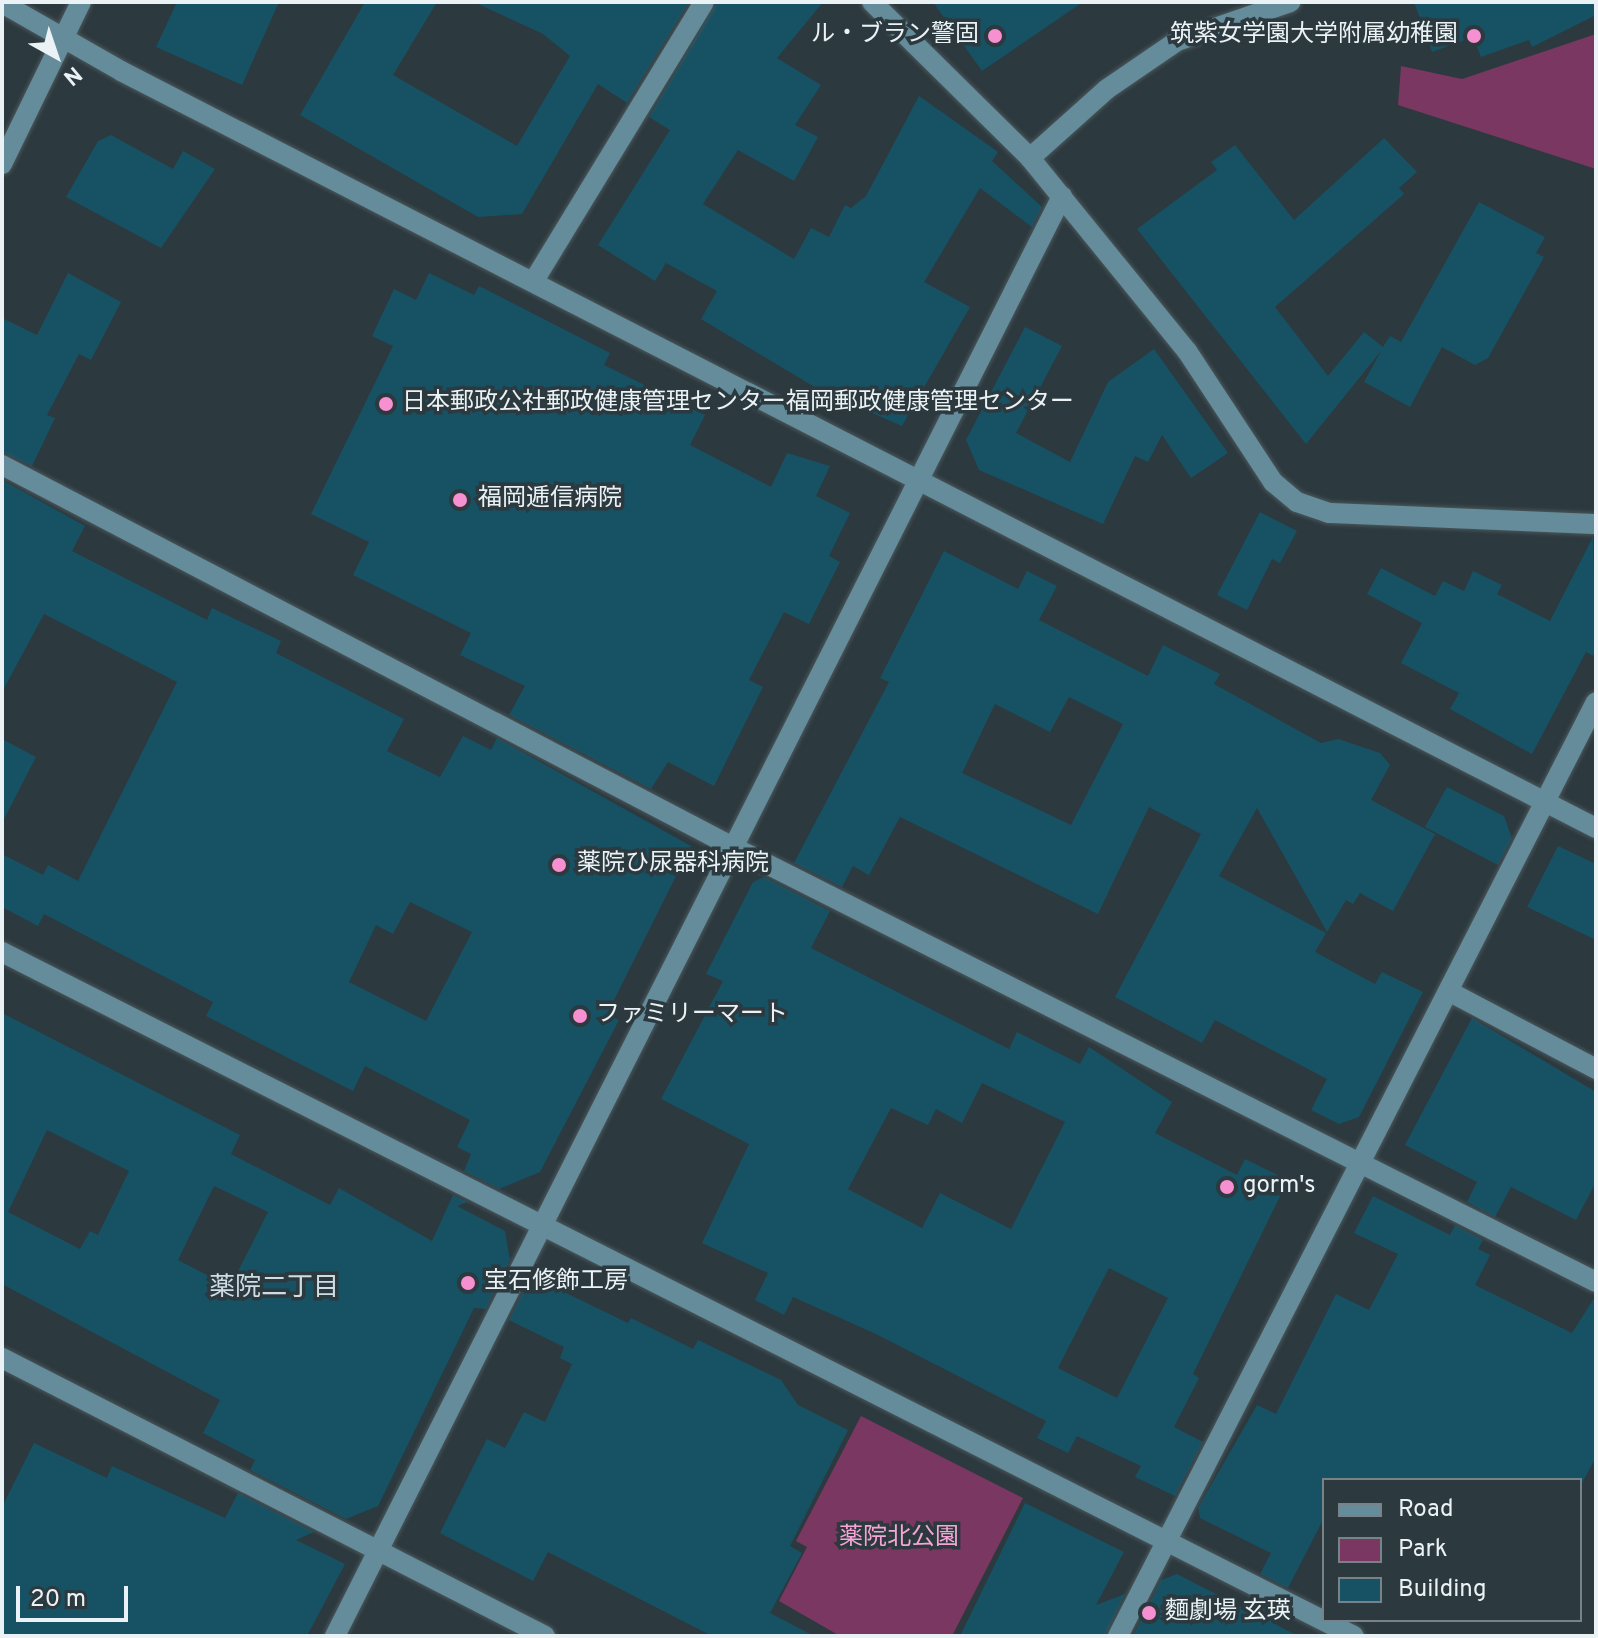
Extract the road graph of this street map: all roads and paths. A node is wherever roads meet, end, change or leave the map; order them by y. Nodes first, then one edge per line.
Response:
1 (81, 2) edge
2 (704, 2) edge
3 (872, 2) edge
4 (1290, 2) edge
5 (2, 3) edge
6 (65, 39) junction
7 (1030, 158) junction
8 (2, 164) edge
9 (1062, 196) junction
10 (535, 279) junction
11 (2, 465) edge
12 (915, 475) junction
13 (1596, 524) edge
14 (1596, 702) edge
15 (1547, 803) junction
16 (1596, 828) edge
17 (733, 847) junction
18 (2, 952) edge
19 (1450, 992) junction
20 (1596, 1069) edge
21 (1362, 1162) junction
22 (547, 1228) junction
23 (1596, 1282) edge
24 (2, 1358) edge
25 (1167, 1540) junction
26 (379, 1550) junction
27 (1322, 1620) edge
28 (1327, 1622) edge
29 (335, 1636) edge
30 (545, 1636) edge
31 (1118, 1636) edge
32 (1354, 1636) edge

1 - 6 street
2 - 10 street
3 - 7 street
4 - 7 street
5 - 6 street
6 - 8 street
6 - 10 street
7 - 9 street
9 - 12 street
9 - 13 street
10 - 12 street
11 - 17 street
12 - 15 street
12 - 17 street
14 - 15 street
15 - 16 street
15 - 19 street
17 - 21 street
17 - 22 street
18 - 22 street
19 - 20 street
19 - 21 street
21 - 23 street
21 - 25 street
22 - 25 street
22 - 26 street
24 - 26 street
25 - 27 street
25 - 31 street
26 - 29 street
26 - 30 street
28 - 32 street

